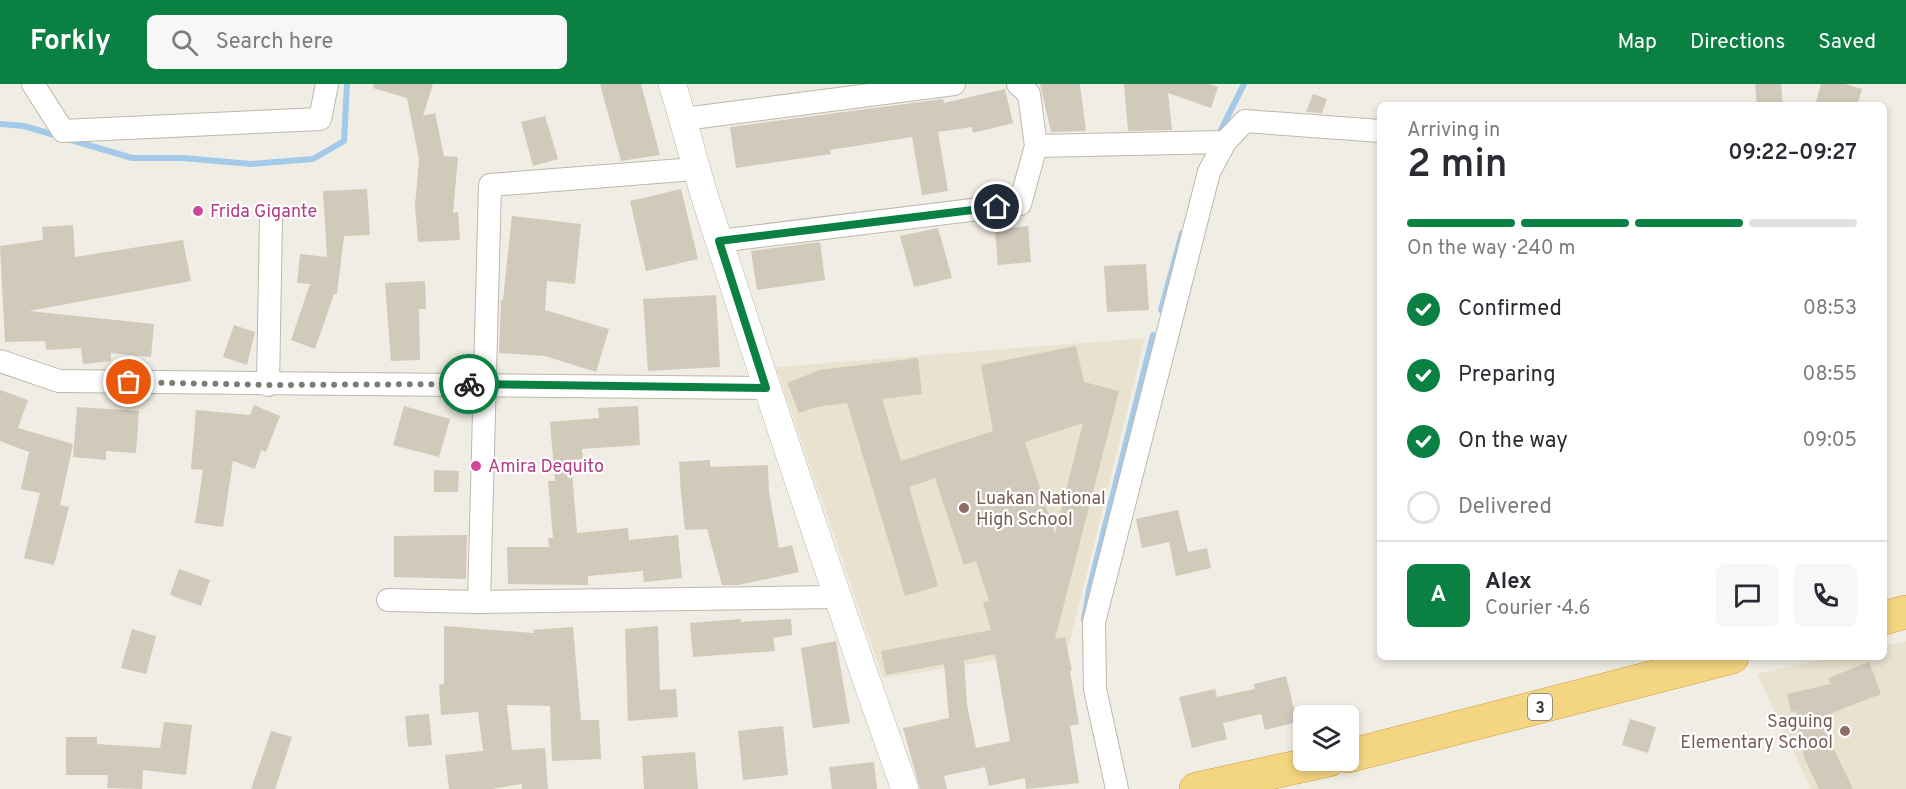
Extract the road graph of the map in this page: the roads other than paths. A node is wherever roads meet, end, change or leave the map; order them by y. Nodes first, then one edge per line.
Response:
1 (33, 84) edge
2 (327, 84) edge
3 (672, 84) edge
4 (954, 84) edge
5 (1018, 84) edge
6 (843, 91) edge
7 (684, 119) junction
8 (1377, 130) edge
9 (1225, 142) junction
10 (1036, 146) junction
11 (695, 169) junction
12 (271, 218) dead end
13 (719, 241) junction
14 (0, 361) edge
15 (484, 384) junction
16 (268, 385) junction
17 (766, 388) junction
18 (836, 597) junction
19 (388, 600) dead end
20 (479, 602) junction
21 (1906, 612) edge
22 (1887, 617) edge
23 (1720, 660) edge
24 (1359, 753) edge
25 (1293, 768) edge
26 (905, 789) edge
27 (1118, 789) edge
28 (1196, 789) edge

1 - 2 street
3 - 7 street
4 - 6 street
5 - 10 street
6 - 7 street
7 - 11 street
8 - 9 street
9 - 10 street
9 - 27 street
10 - 13 street
11 - 13 street
11 - 15 street
12 - 16 street
13 - 17 street
14 - 16 street
15 - 16 street
15 - 17 street
15 - 20 street
17 - 18 street
18 - 20 street
18 - 26 street
19 - 20 street
21 - 22 highway
23 - 24 highway, 3
25 - 28 highway

